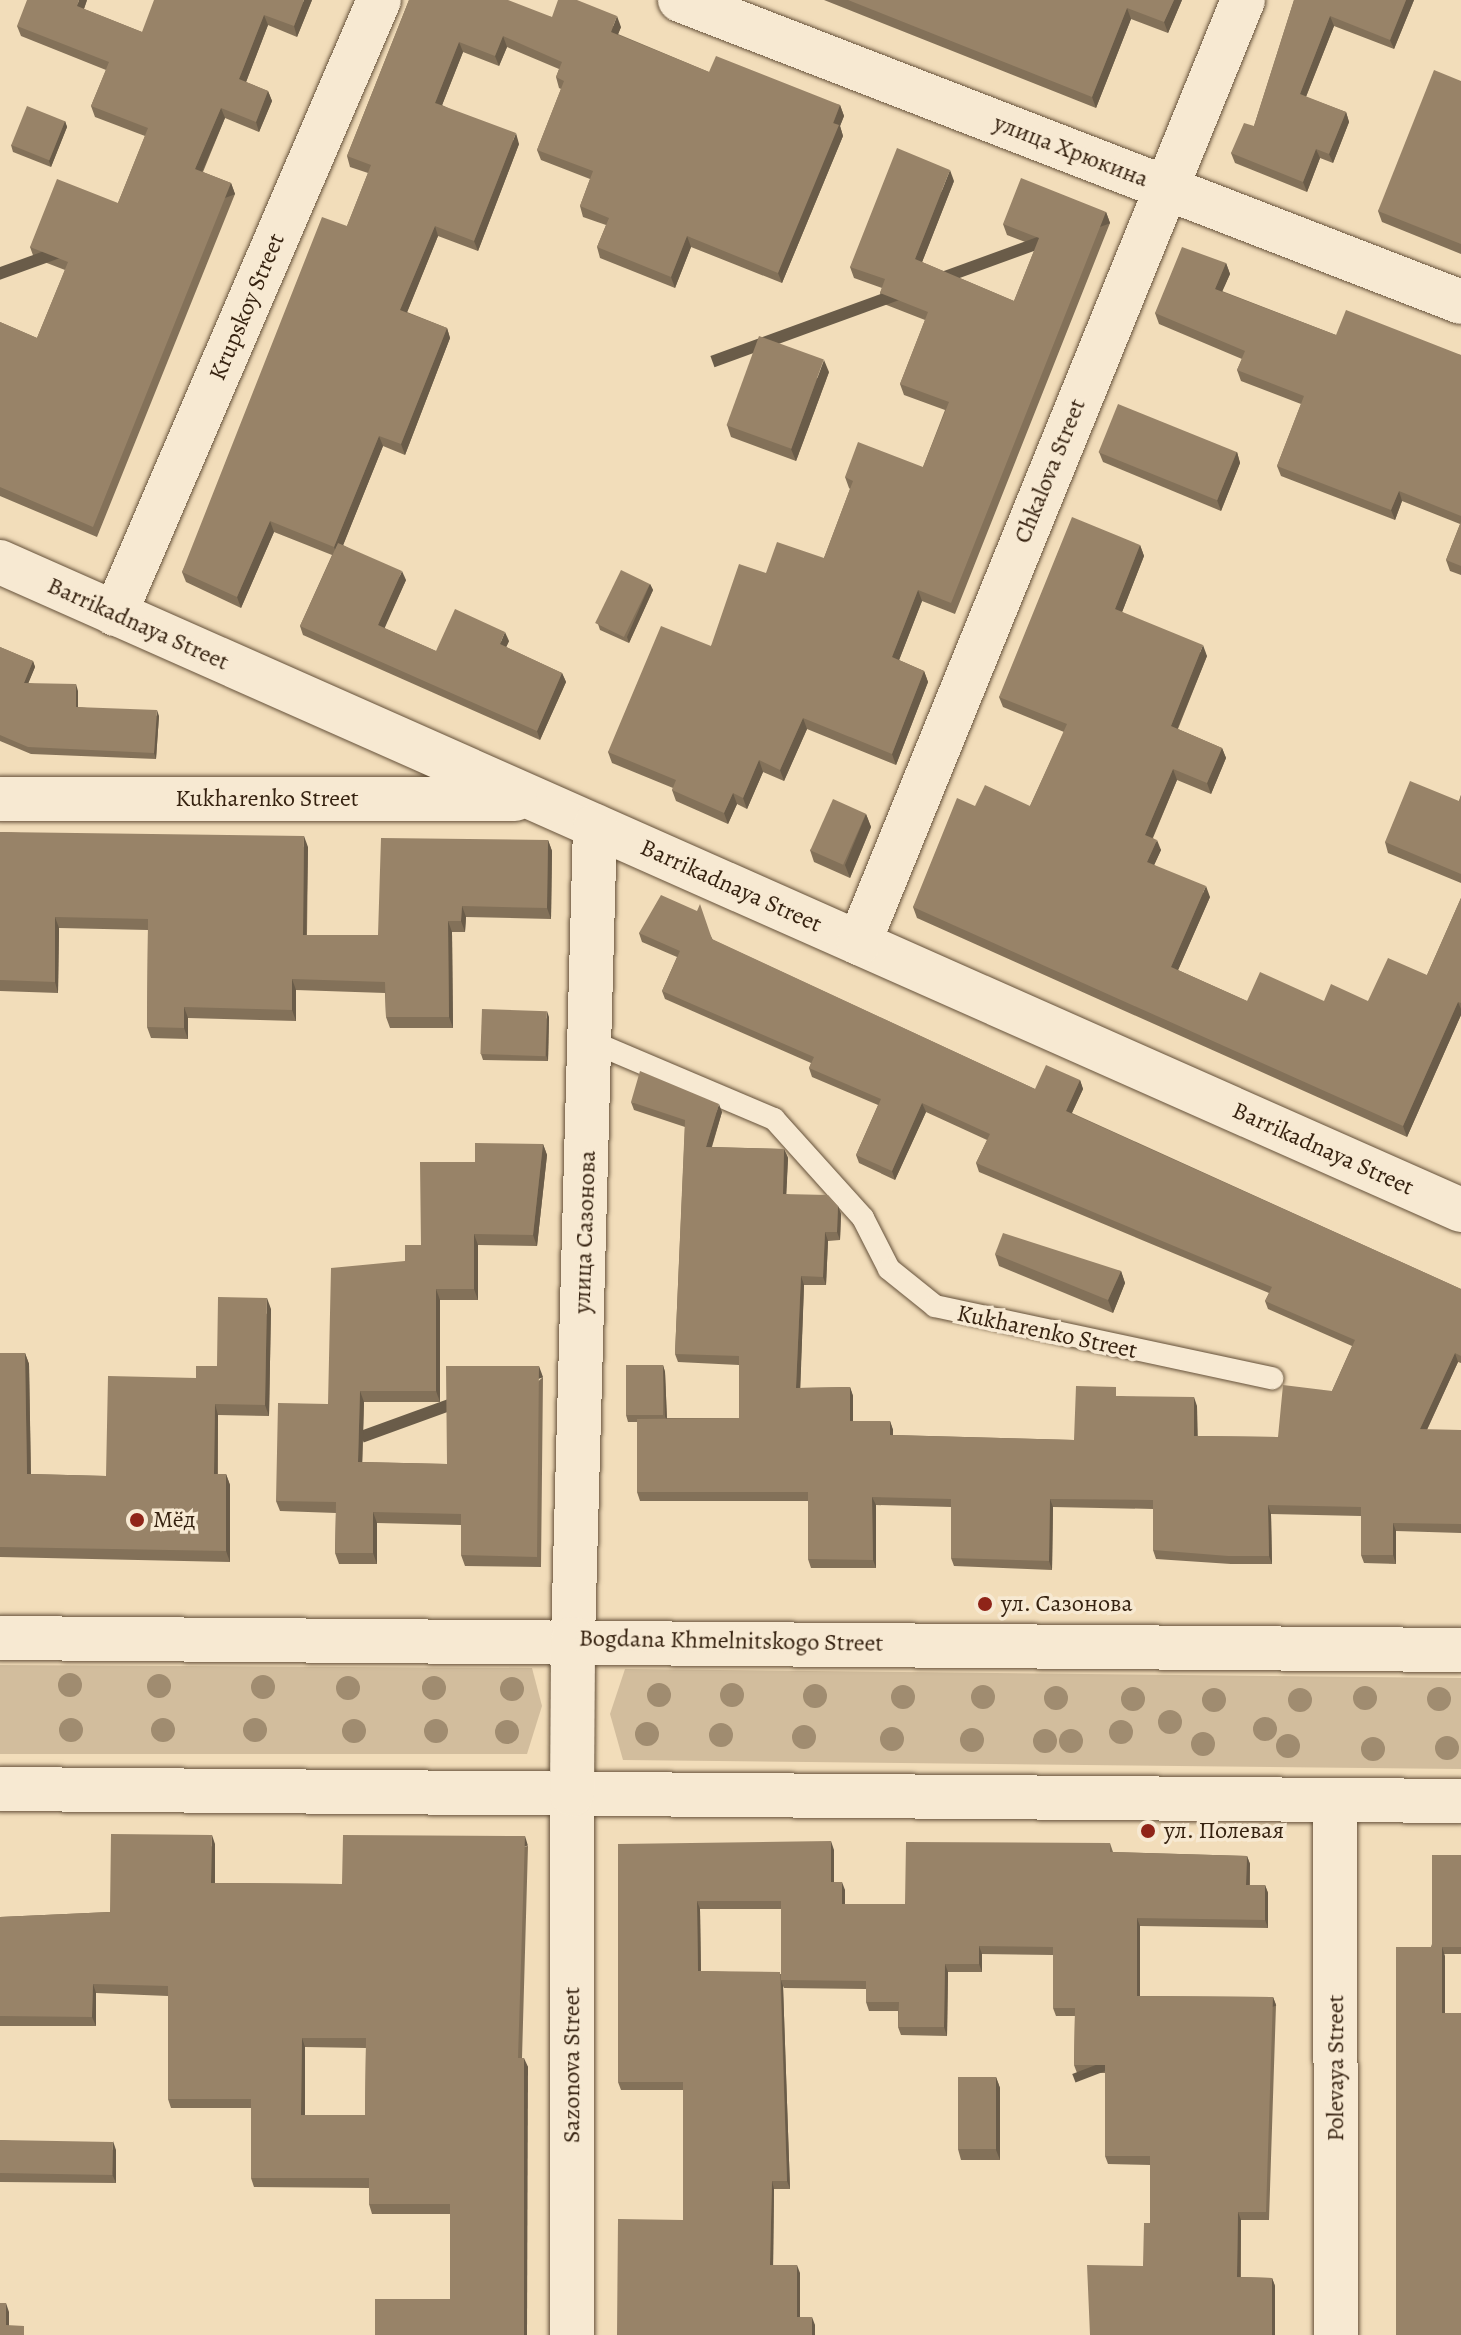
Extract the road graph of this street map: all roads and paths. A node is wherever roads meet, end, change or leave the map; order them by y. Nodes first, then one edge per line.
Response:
1 (379, 0) edge
2 (680, 0) edge
3 (1243, 0) edge
4 (1165, 187) junction
5 (1461, 302) edge
6 (0, 562) edge
7 (115, 614) junction
8 (0, 799) edge
9 (533, 799) junction
10 (595, 826) junction
11 (859, 943) junction
12 (590, 1041) junction
13 (1461, 1210) edge
14 (1272, 1378) dead end
15 (0, 1638) edge
16 (573, 1639) junction
17 (1461, 1650) edge
18 (0, 1789) edge
19 (572, 1794) junction
20 (1335, 1800) junction
21 (1461, 1801) edge
22 (572, 2335) edge
23 (1336, 2335) edge

1 - 7 street, Krupskoy Street
2 - 4 street, улица Хрюкина
3 - 4 street, Chkalova Street
4 - 5 street, улица Хрюкина
4 - 11 street, Chkalova Street
6 - 7 street, Barrikadnaya Street
7 - 9 street, Barrikadnaya Street
8 - 9 street, Kukharenko Street
9 - 10 street, Barrikadnaya Street
10 - 11 street, Barrikadnaya Street
10 - 12 street, улица Сазонова
11 - 13 street, Barrikadnaya Street
12 - 14 lane, Kukharenko Street
12 - 16 street, улица Сазонова
15 - 16 street, Bogdana Khmelnitskogo Street
16 - 17 street, Bogdana Khmelnitskogo Street
16 - 19 street, улица Сазонова
18 - 19 street
19 - 20 street
19 - 22 street, Sazonova Street
20 - 21 street
20 - 23 street, Polevaya Street

